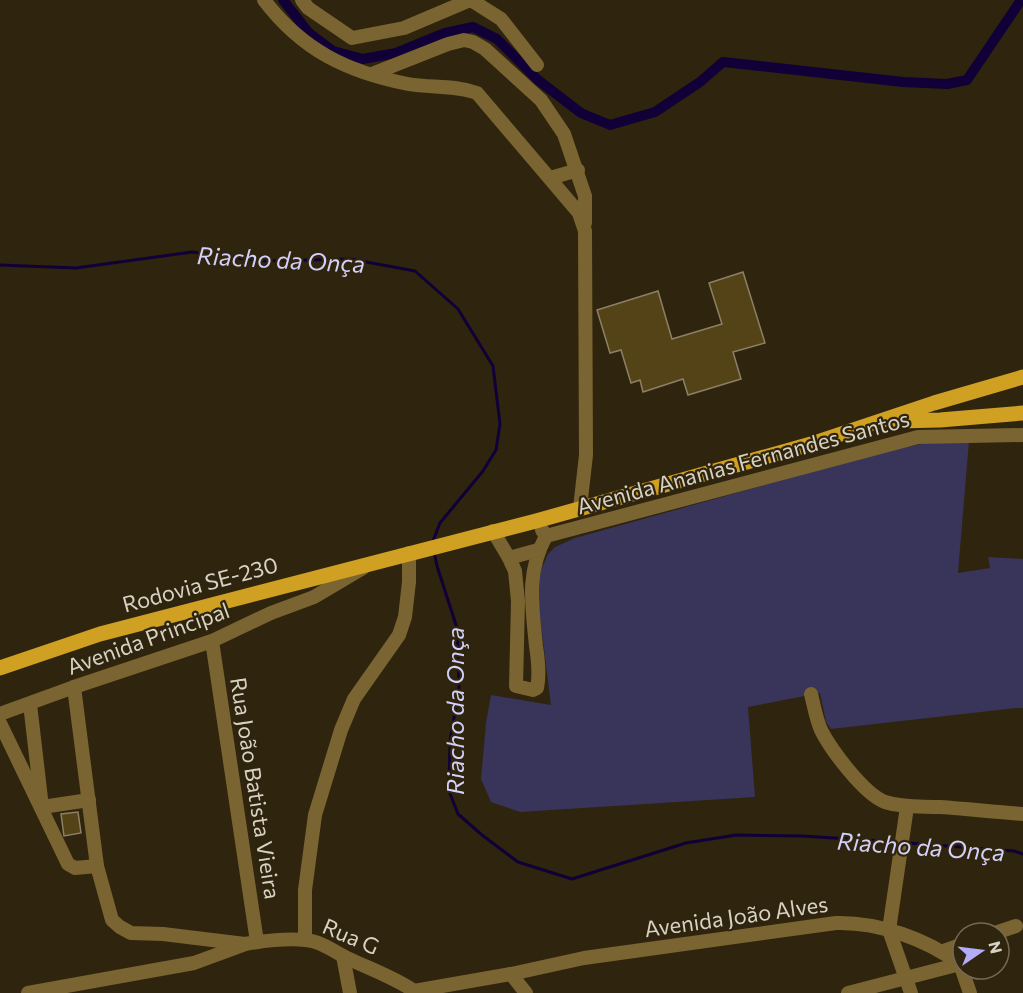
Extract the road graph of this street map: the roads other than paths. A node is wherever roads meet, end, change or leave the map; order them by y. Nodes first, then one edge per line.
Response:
1 (264, 0) edge
2 (302, 0) edge
3 (470, 0) edge
4 (537, 65) dead end
5 (372, 74) junction
6 (578, 170) junction
7 (550, 178) junction
8 (585, 231) junction
9 (1023, 377) edge
10 (1023, 413) edge
11 (883, 421) junction
12 (921, 421) junction
13 (1023, 435) edge
14 (918, 437) junction
15 (580, 508) junction
16 (536, 521) junction
17 (493, 531) junction
18 (546, 536) junction
19 (538, 550) junction
20 (412, 552) junction
21 (509, 558) junction
22 (372, 562) junction
23 (212, 641) junction
24 (0, 668) edge
25 (74, 687) junction
26 (811, 694) dead end
27 (30, 704) junction
28 (0, 714) edge
29 (0, 723) edge
30 (89, 800) junction
31 (42, 807) junction
32 (907, 807) junction
33 (1023, 814) edge
34 (97, 866) junction
35 (1016, 926) dead end
36 (1011, 928) edge
37 (889, 930) junction
38 (305, 940) junction
39 (251, 943) junction
40 (951, 948) edge
41 (943, 951) junction
42 (343, 956) junction
43 (951, 957) edge
44 (951, 966) edge
45 (511, 974) junction
46 (906, 978) junction
47 (28, 993) edge
48 (350, 993) edge
49 (526, 993) edge
50 (848, 993) edge
51 (911, 993) edge

1 - 5 street
2 - 3 street
3 - 4 street
5 - 6 street
5 - 7 street
6 - 7 street
6 - 8 street
7 - 8 street
8 - 15 street
9 - 11 main road, Rodovia SE-230
10 - 12 main road
11 - 12 main road
11 - 15 main road, Rodovia SE-230
12 - 14 street
13 - 14 street, Avenida Ananias Fernandes Santos
14 - 18 street, Avenida Ananias Fernandes Santos
15 - 16 main road, Rodovia SE-230
16 - 17 main road, Rodovia SE-230
16 - 18 street
17 - 20 main road, Rodovia SE-230
17 - 21 street
18 - 19 street
19 - 21 street
19 - 21 street
20 - 22 main road, Rodovia SE-230
20 - 38 street
22 - 23 street, Avenida Principal
22 - 24 main road, Rodovia SE-230
23 - 25 street, Avenida Principal
23 - 39 street, Rua João Batista Vieira
25 - 27 street, Avenida Principal
25 - 30 street
26 - 32 street
27 - 28 street, Avenida Principal
27 - 31 street
29 - 31 street
30 - 31 street
30 - 34 street
31 - 34 street
32 - 33 street
32 - 37 street
34 - 39 street, Rua G
35 - 36 street
37 - 41 street, Avenida João Alves
37 - 45 street, Avenida João Alves
37 - 46 street
38 - 39 street, Rua G
38 - 42 street, Rua G
39 - 47 street
40 - 41 street
41 - 43 street, Avenida João Alves
42 - 45 street, Rua G
42 - 48 street
44 - 46 street
45 - 49 street
46 - 50 street
46 - 51 street

